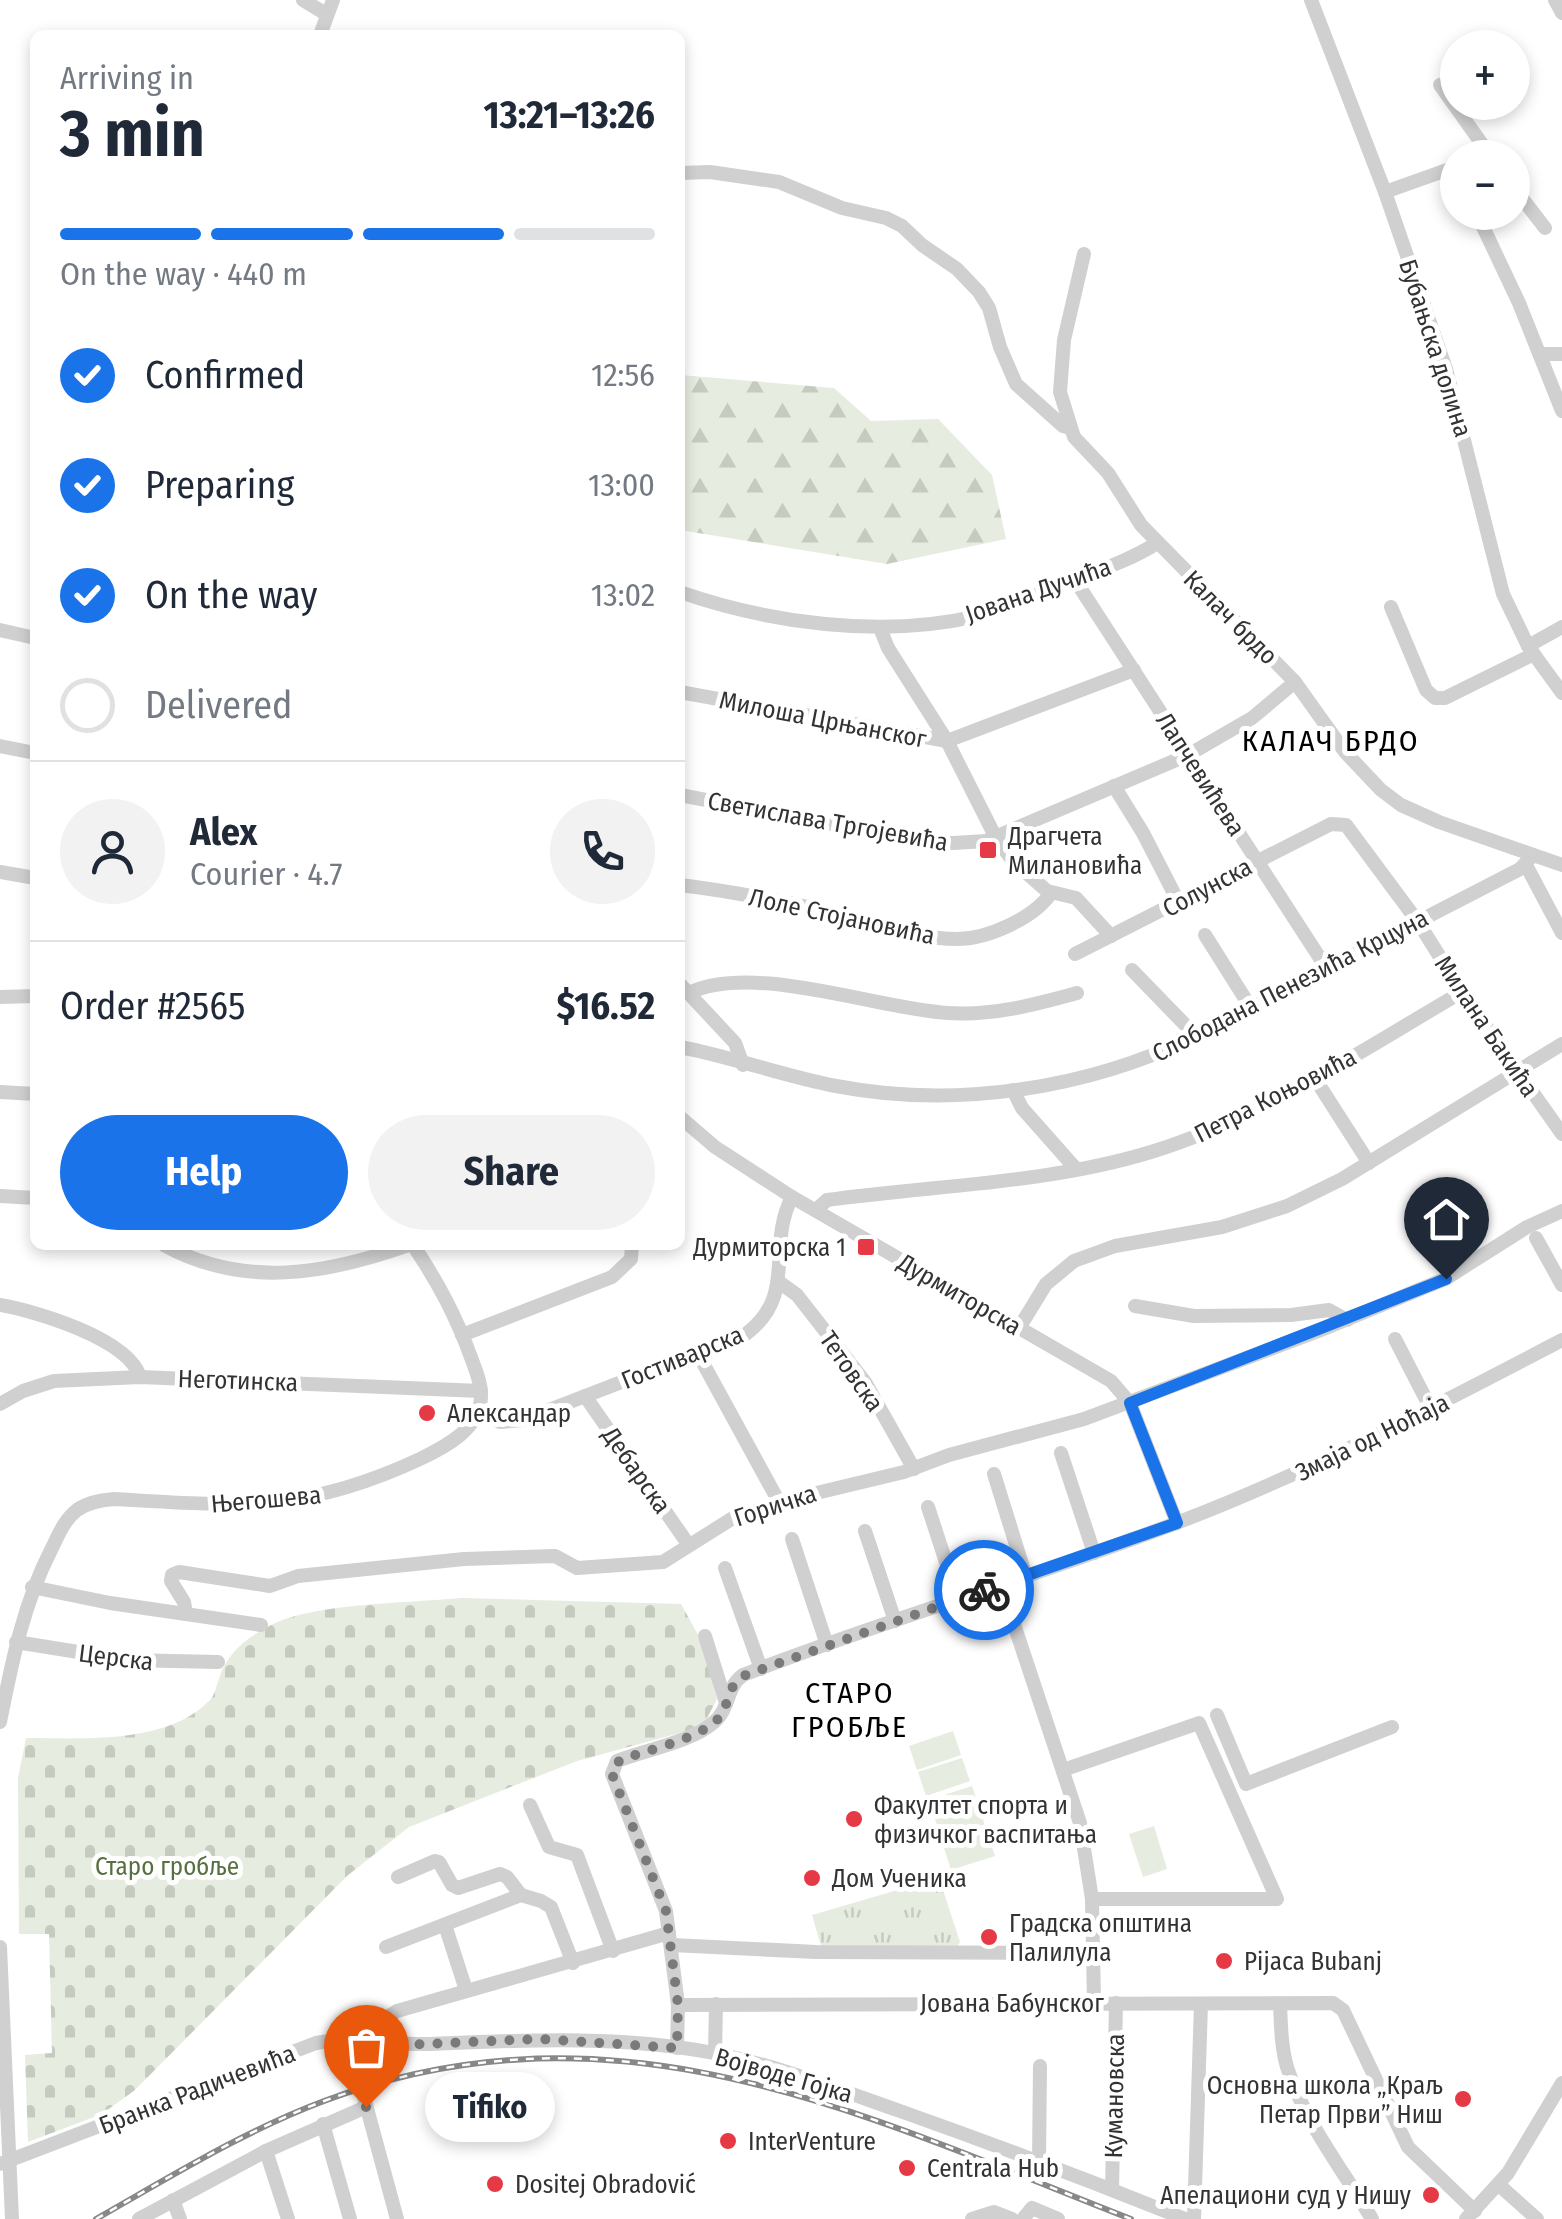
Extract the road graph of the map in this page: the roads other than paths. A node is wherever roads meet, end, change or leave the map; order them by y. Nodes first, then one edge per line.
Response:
1 (303, 0) edge
2 (1311, 0) edge
3 (1556, 0) edge
4 (329, 7) edge
5 (1562, 14) edge
6 (685, 173) edge
7 (1440, 174) edge
8 (1385, 192) junction
9 (1530, 208) edge
10 (1545, 228) dead end
11 (1484, 230) edge
12 (1084, 254) dead end
13 (1540, 354) junction
14 (1562, 354) edge
15 (1562, 411) edge
16 (1070, 428) junction
17 (1157, 543) junction
18 (1075, 580) junction
19 (685, 593) edge
20 (1391, 607) dead end
21 (1562, 626) edge
22 (880, 628) junction
23 (0, 630) edge
24 (30, 637) edge
25 (1531, 650) junction
26 (1134, 670) junction
27 (1294, 682) junction
28 (685, 693) edge
29 (1562, 693) edge
30 (946, 741) junction
31 (0, 746) edge
32 (30, 752) edge
33 (1188, 755) junction
34 (1114, 786) junction
35 (685, 796) edge
36 (1340, 823) joint
37 (996, 838) junction
38 (1257, 860) junction
39 (1529, 860) junction
40 (1562, 865) edge
41 (0, 872) edge
42 (30, 877) edge
43 (685, 886) edge
44 (1050, 893) junction
45 (1178, 903) junction
46 (1418, 922) junction
47 (1562, 933) edge
48 (1205, 935) dead end
49 (1111, 936) junction
50 (1075, 954) dead end
51 (1327, 969) junction
52 (1132, 970) dead end
53 (685, 989) edge
54 (685, 990) edge
55 (1462, 992) junction
56 (1077, 993) dead end
57 (0, 996) edge
58 (30, 996) edge
59 (1251, 1008) junction
60 (1196, 1036) junction
61 (1562, 1044) edge
62 (685, 1048) edge
63 (743, 1065) junction
64 (1518, 1071) junction
65 (1314, 1077) junction
66 (1014, 1090) junction
67 (0, 1092) edge
68 (30, 1094) edge
69 (685, 1121) edge
70 (1562, 1134) edge
71 (1369, 1163) junction
72 (1076, 1169) junction
73 (0, 1196) edge
74 (792, 1196) junction
75 (30, 1198) edge
76 (816, 1210) junction
77 (1562, 1210) edge
78 (1536, 1238) dead end
79 (176, 1250) edge
80 (395, 1250) edge
81 (414, 1250) edge
82 (632, 1250) edge
83 (779, 1282) junction
84 (1562, 1285) edge
85 (0, 1305) edge
86 (1135, 1306) dead end
87 (1347, 1320) junction
88 (1018, 1328) junction
89 (462, 1335) junction
90 (1396, 1339) dead end
91 (1562, 1340) edge
92 (698, 1354) junction
93 (140, 1377) junction
94 (482, 1391) junction
95 (585, 1396) junction
96 (1130, 1403) junction
97 (0, 1404) edge
98 (1430, 1409) junction
99 (478, 1411) junction
100 (1061, 1452) dead end
101 (914, 1468) junction
102 (994, 1474) dead end
103 (779, 1502) junction
104 (928, 1508) dead end
105 (1177, 1523) junction
106 (865, 1531) dead end
107 (792, 1539) dead end
108 (688, 1544) junction
109 (1094, 1552) junction
110 (725, 1568) dead end
111 (1026, 1577) junction
112 (1001, 1585) junction
113 (32, 1587) junction
114 (958, 1600) junction
115 (186, 1614) junction
116 (894, 1621) junction
117 (262, 1625) dead end
118 (704, 1636) dead end
119 (16, 1642) junction
120 (827, 1644) junction
121 (0, 1645) edge
122 (218, 1662) dead end
123 (11, 1665) junction
124 (760, 1668) junction
125 (726, 1704) junction
126 (1218, 1716) dead end
127 (0, 1722) edge
128 (1392, 1728) dead end
129 (1063, 1770) junction
130 (530, 1805) dead end
131 (398, 1877) dead end
132 (521, 1895) junction
133 (1092, 1899) junction
134 (445, 1925) junction
135 (671, 1939) junction
136 (0, 1946) edge
137 (386, 1948) dead end
138 (613, 1950) junction
139 (1092, 1953) junction
140 (573, 1963) junction
141 (466, 1990) junction
142 (1094, 2002) junction
143 (1116, 2003) junction
144 (716, 2004) junction
145 (1202, 2004) junction
146 (1280, 2004) junction
147 (678, 2005) junction
148 (2, 2025) edge
149 (361, 2041) junction
150 (677, 2048) junction
151 (715, 2053) junction
152 (1040, 2066) dead end
153 (1562, 2083) edge
154 (366, 2107) junction
155 (323, 2124) junction
156 (266, 2150) junction
157 (1038, 2162) junction
158 (4, 2163) edge
159 (1499, 2185) junction
160 (1112, 2190) junction
161 (174, 2200) junction
162 (1471, 2215) edge
163 (12, 2219) edge
164 (140, 2219) edge
165 (180, 2219) edge
166 (288, 2219) edge
167 (350, 2219) edge
168 (396, 2219) edge
169 (972, 2219) edge
170 (1012, 2219) edge
171 (1024, 2219) edge
172 (1058, 2219) edge
173 (1185, 2219) edge
174 (1194, 2219) edge
175 (1372, 2219) edge
176 (1537, 2219) edge

1 - 4 street
2 - 8 street, Бубањска долина
3 - 5 street
6 - 16 street
7 - 8 street
8 - 25 street, Бубањска долина
9 - 10 street
11 - 13 street
12 - 16 street, Калач брдо
13 - 14 street
13 - 15 street
16 - 17 street, Калач брдо
17 - 18 street, Јована Дучића
17 - 27 street, Калач брдо
18 - 22 street, Јована Дучића
18 - 26 street, Лапчевићева
19 - 22 street, Јована Дучића
20 - 25 street
21 - 25 street
22 - 30 street
23 - 24 street
25 - 29 street, Бубањска долина
26 - 30 street, Милоша Црњанског
26 - 33 street, Лапчевићева
27 - 33 street, Светислава Тргојевића
27 - 39 street, Калач брдо
28 - 30 street, Милоша Црњанског
30 - 37 street
31 - 32 street
33 - 34 street, Светислава Тргојевића
33 - 38 street, Лапчевићева
34 - 37 street, Светислава Тргојевића
34 - 45 street
35 - 37 street, Светислава Тргојевића
36 - 38 street, Солунска
36 - 46 street, Милана Бакића
37 - 44 street
38 - 45 street, Солунска
38 - 51 street, Лапчевићева
39 - 40 street, Калач брдо
39 - 46 street, Слободана Пенезића Крцуна
39 - 47 street
41 - 42 street
43 - 44 street, Лоле Стојановића
44 - 49 street
45 - 49 street, Солунска
46 - 51 street, Слободана Пенезића Крцуна
46 - 55 street, Милана Бакића
48 - 59 street
49 - 50 street, Солунска
51 - 59 street, Слободана Пенезића Крцуна
52 - 60 street
53 - 56 street
54 - 63 street
55 - 64 street, Милана Бакића
55 - 65 street, Петра Коњовића
57 - 58 street
59 - 60 street, Слободана Пенезића Крцуна
60 - 66 street, Слободана Пенезића Крцуна
61 - 64 street
62 - 63 street, Слободана Пенезића Крцуна
63 - 66 street, Слободана Пенезића Крцуна
64 - 70 street, Милана Бакића
64 - 71 street
65 - 71 street
65 - 72 street, Петра Коњовића
66 - 72 street
67 - 68 street
69 - 74 street, Дурмиторска
71 - 88 street
72 - 76 street, Петра Коњовића
73 - 75 street
74 - 76 street, Дурмиторска
74 - 83 street, Гостиварска
76 - 88 street, Дурмиторска
77 - 87 street, Горичка
78 - 84 street
79 - 80 street
81 - 89 street
82 - 89 street
83 - 92 street, Гостиварска
83 - 101 street, Тетовска
85 - 93 street
86 - 87 street
87 - 96 street, Горичка
88 - 96 street, Дурмиторска
89 - 94 street
90 - 98 street
91 - 98 street, Змаја од Ноћаја
92 - 95 street, Гостиварска
92 - 103 street
93 - 94 street, Неготинска
93 - 97 street, Неготинска
94 - 99 street
95 - 99 street, Гостиварска
95 - 108 street, Дебарска
96 - 101 street, Горичка
96 - 105 street, Дурмиторска
98 - 105 street, Змаја од Ноћаја
99 - 113 street, Његошева
100 - 109 street
101 - 103 street, Горичка
102 - 111 street
103 - 108 street, Горичка
104 - 114 street
105 - 109 street, Змаја од Ноћаја
106 - 116 street
107 - 120 street
108 - 115 street, Горичка
109 - 111 street, Змаја од Ноћаја
110 - 124 street
111 - 112 street, Змаја од Ноћаја
112 - 114 street, Змаја од Ноћаја
112 - 129 street
113 - 115 street
113 - 119 street, Његошева
114 - 116 street, Змаја од Ноћаја
115 - 117 street
116 - 120 street, Змаја од Ноћаја
118 - 125 street
119 - 122 street, Церска
119 - 123 street, Његошева
120 - 124 street, Змаја од Ноћаја
121 - 123 street
123 - 127 street, Његошева
124 - 125 street
125 - 135 street
126 - 128 street
129 - 133 street
129 - 133 street
130 - 138 street
131 - 132 street
132 - 134 street
132 - 140 street
133 - 139 street
134 - 137 street
134 - 141 street
135 - 138 street
135 - 139 street
135 - 147 street
136 - 148 street
138 - 140 street
139 - 142 street
140 - 141 street
141 - 149 street
142 - 143 street, Јована Бабунског
142 - 144 street, Јована Бабунског
143 - 145 street, Јована Бабунског
143 - 160 street, Кумановска
144 - 147 street, Јована Бабунског
144 - 151 street
145 - 146 street, Јована Бабунског
145 - 174 street
146 - 162 street, Јована Бабунског
146 - 175 street
147 - 150 street
148 - 158 street
149 - 150 street, Војводе Гојка
149 - 154 street
149 - 158 street, Бранка Радичевића
150 - 151 street, Војводе Гојка
151 - 157 street, Војводе Гојка
152 - 157 street
153 - 159 street
154 - 155 street
154 - 168 street
155 - 156 street
155 - 167 street
156 - 161 street
156 - 166 street
157 - 160 street, Војводе Гојка
158 - 163 street
159 - 162 street
159 - 176 street
160 - 173 street, Војводе Гојка
161 - 164 street
161 - 165 street
169 - 170 street
171 - 172 street

